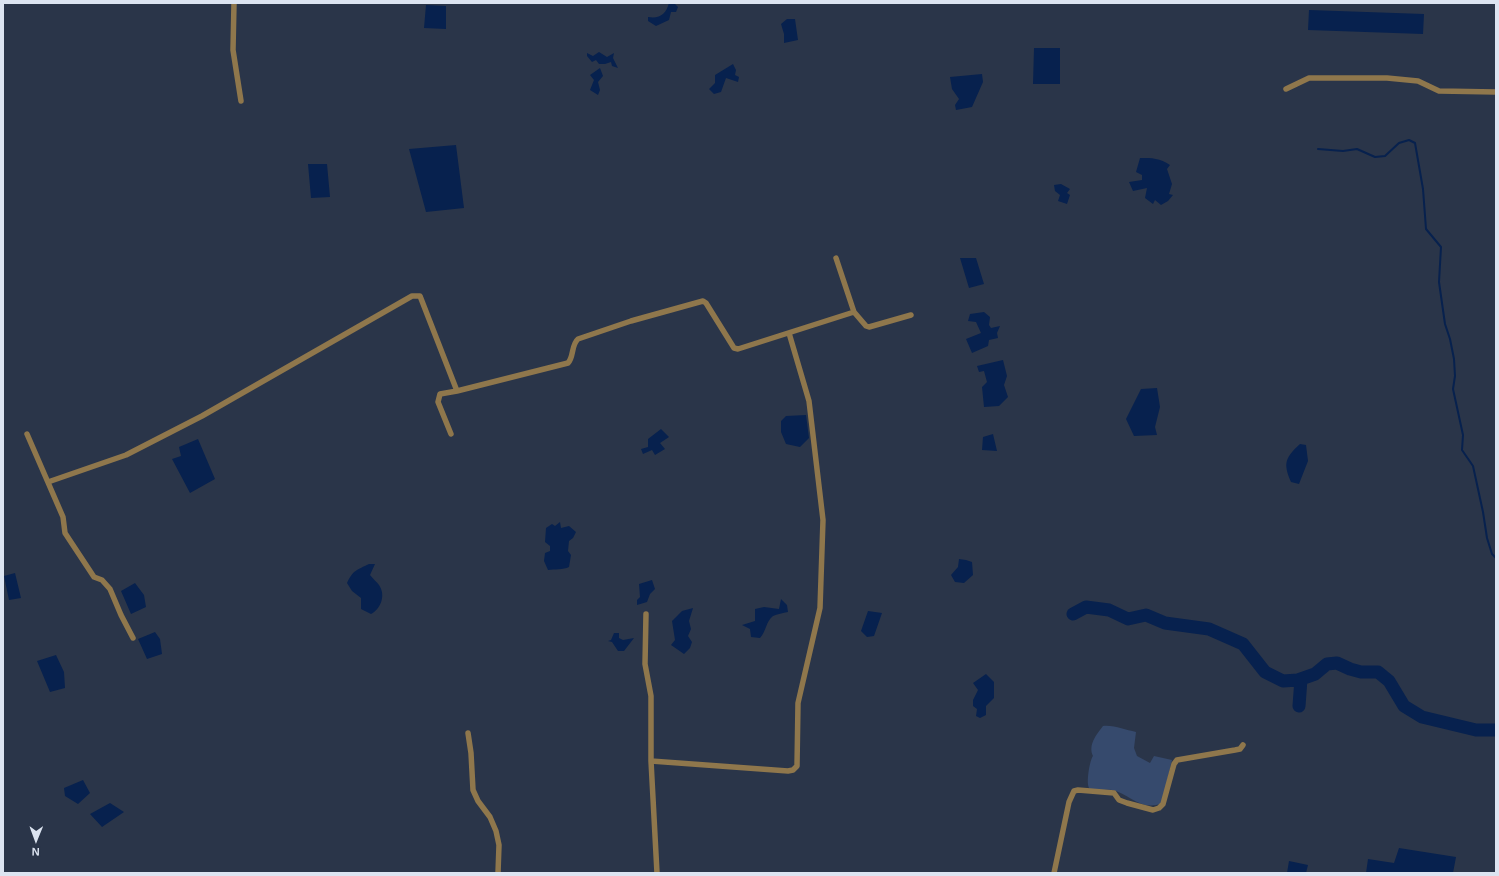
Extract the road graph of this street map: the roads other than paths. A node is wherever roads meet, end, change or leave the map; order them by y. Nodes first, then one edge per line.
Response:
1 (234, 3) edge
2 (1286, 89) dead end
3 (1496, 92) edge
4 (241, 101) dead end
5 (836, 258) dead end
6 (854, 312) junction
7 (911, 315) dead end
8 (789, 333) junction
9 (458, 391) junction
10 (27, 434) dead end
11 (452, 434) dead end
12 (48, 482) junction
13 (646, 614) dead end
14 (133, 638) dead end
15 (468, 733) dead end
16 (1243, 745) dead end
17 (651, 761) junction
18 (498, 873) edge
19 (657, 873) edge
20 (1054, 873) edge

1 - 4 street
2 - 3 street
5 - 6 street
6 - 7 street
6 - 8 street
8 - 9 street
8 - 17 street
9 - 11 street
9 - 12 street
10 - 12 street
12 - 14 street
13 - 17 street
15 - 18 street
16 - 20 street
17 - 19 street

